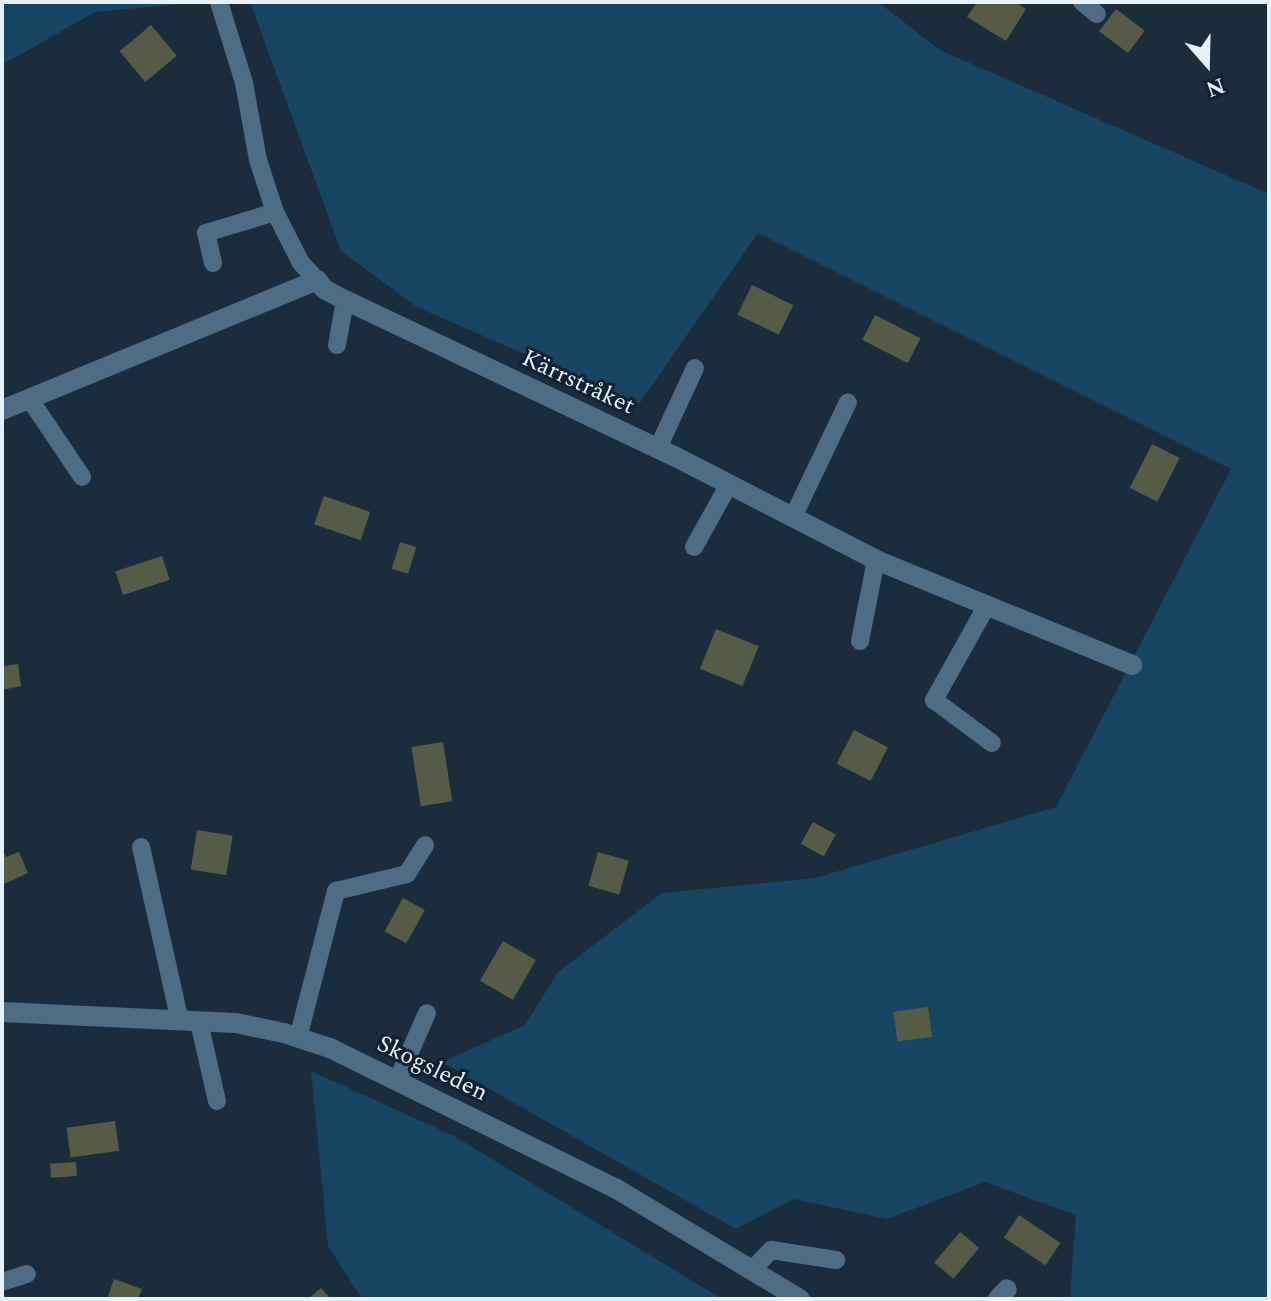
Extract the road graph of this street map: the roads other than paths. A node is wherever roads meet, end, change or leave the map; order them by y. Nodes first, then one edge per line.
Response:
1 (219, 2) edge
2 (1082, 2) edge
3 (1097, 14) dead end
4 (275, 212) junction
5 (213, 263) dead end
6 (317, 280) junction
7 (345, 300) junction
8 (337, 345) dead end
9 (695, 368) dead end
10 (29, 398) junction
11 (848, 402) dead end
12 (2, 410) edge
13 (658, 448) junction
14 (82, 477) dead end
15 (729, 484) junction
16 (793, 517) junction
17 (694, 547) dead end
18 (876, 560) junction
19 (986, 607) junction
20 (860, 641) dead end
21 (1132, 665) dead end
22 (992, 743) dead end
23 (425, 845) dead end
24 (141, 847) dead end
25 (2, 1012) edge
26 (427, 1013) dead end
27 (189, 1022) junction
28 (298, 1038) junction
29 (397, 1081) junction
30 (217, 1101) dead end
31 (836, 1260) dead end
32 (752, 1270) junction
33 (27, 1274) dead end
34 (2, 1282) edge
35 (800, 1299) edge

1 - 4 lane
2 - 3 lane
4 - 5 lane
4 - 6 lane
6 - 7 street, Kärrstråket
6 - 10 street
7 - 8 lane
7 - 13 street, Kärrstråket
9 - 13 lane
10 - 12 street
10 - 14 lane
11 - 16 lane
13 - 15 street, Kärrstråket
15 - 16 street, Kärrstråket
15 - 17 lane
16 - 18 street, Kärrstråket
18 - 19 street, Kärrstråket
18 - 20 lane
19 - 21 street, Kärrstråket
19 - 22 lane
23 - 28 lane
24 - 27 lane
25 - 27 street, Skogsleden
26 - 29 lane
27 - 28 street, Skogsleden
27 - 30 lane
28 - 29 street, Skogsleden
29 - 32 street, Skogsleden
31 - 32 lane
32 - 35 street, Skogsleden
33 - 34 lane

